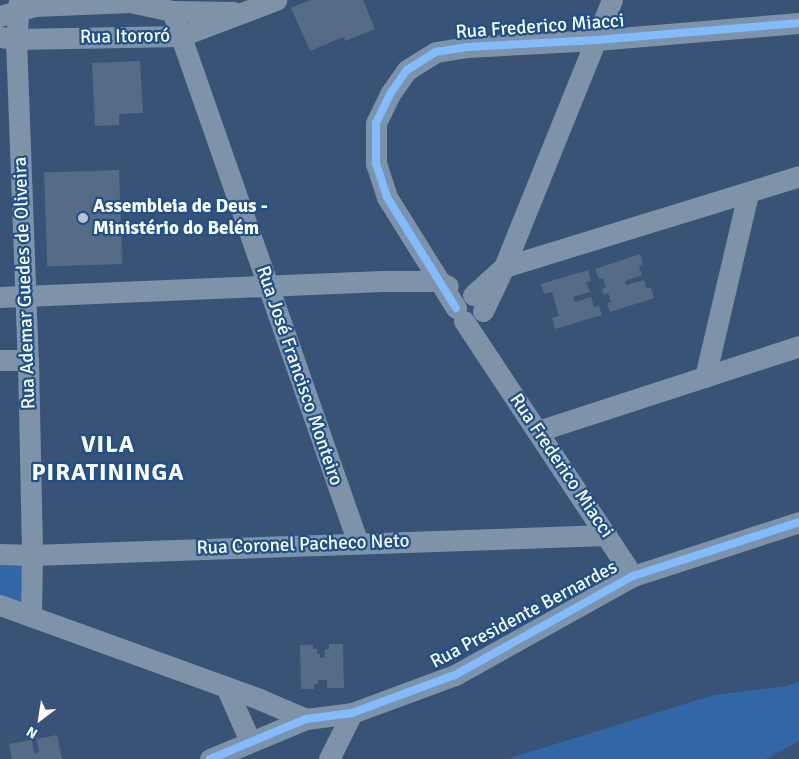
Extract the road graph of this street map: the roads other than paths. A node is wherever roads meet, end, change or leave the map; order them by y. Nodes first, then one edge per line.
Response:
1 (228, 0) edge
2 (276, 0) edge
3 (612, 0) edge
4 (130, 1) edge
5 (12, 9) edge
6 (172, 11) junction
7 (246, 13) junction
8 (799, 23) edge
9 (181, 36) junction
10 (8, 38) edge
11 (596, 40) junction
12 (799, 176) edge
13 (748, 193) junction
14 (504, 267) junction
15 (438, 281) junction
16 (267, 286) junction
17 (25, 296) junction
18 (0, 297) edge
19 (470, 308) junction
20 (799, 346) edge
21 (0, 360) edge
22 (28, 360) junction
23 (705, 377) junction
24 (538, 431) junction
25 (799, 522) edge
26 (607, 535) junction
27 (358, 543) junction
28 (0, 554) edge
29 (32, 555) junction
30 (633, 576) junction
31 (0, 605) edge
32 (31, 616) junction
33 (226, 686) junction
34 (352, 713) junction
35 (306, 719) junction
36 (250, 741) junction
37 (210, 759) edge
38 (329, 759) edge

1 - 7 street
2 - 7 street, Rua Itororó
3 - 11 street
4 - 5 street, Rua Itororó
4 - 6 street, Rua Itororó
5 - 10 street, Rua Ademar Guedes de Oliveira
6 - 7 street, Rua Itororó
6 - 9 street, Rua José Francisco Monteiro
7 - 9 street, Rua Itororó
8 - 11 street, Rua Frederico Miacci
9 - 10 street, Rua Itororó
9 - 16 street, Rua José Francisco Monteiro
10 - 17 street, Rua Ademar Guedes de Oliveira
11 - 14 street
11 - 15 street, Rua Frederico Miacci
12 - 13 street
13 - 14 street
13 - 23 street
14 - 19 street
15 - 16 street
15 - 19 street, Rua Frederico Miacci
16 - 17 street
16 - 27 street, Rua José Francisco Monteiro
17 - 18 street
17 - 22 street, Rua Ademar Guedes de Oliveira
19 - 24 street, Rua Frederico Miacci
20 - 23 street
21 - 22 street
22 - 29 street, Rua Ademar Guedes de Oliveira
23 - 24 street
24 - 26 street, Rua Frederico Miacci
25 - 30 street, Rua Presidente Bernardes
26 - 27 street, Rua Coronel Pacheco Neto
26 - 30 street, Rua Frederico Miacci
27 - 29 street, Rua Coronel Pacheco Neto
28 - 29 street, Rua Coronel Pacheco Neto
29 - 32 street, Rua Ademar Guedes de Oliveira
30 - 34 street, Rua Presidente Bernardes
31 - 32 street
32 - 33 street
33 - 35 street
33 - 36 street
34 - 35 street, Rua Presidente Bernardes
34 - 38 street
35 - 36 street, Rua Presidente Bernardes
36 - 37 street, Rua Presidente Bernardes

